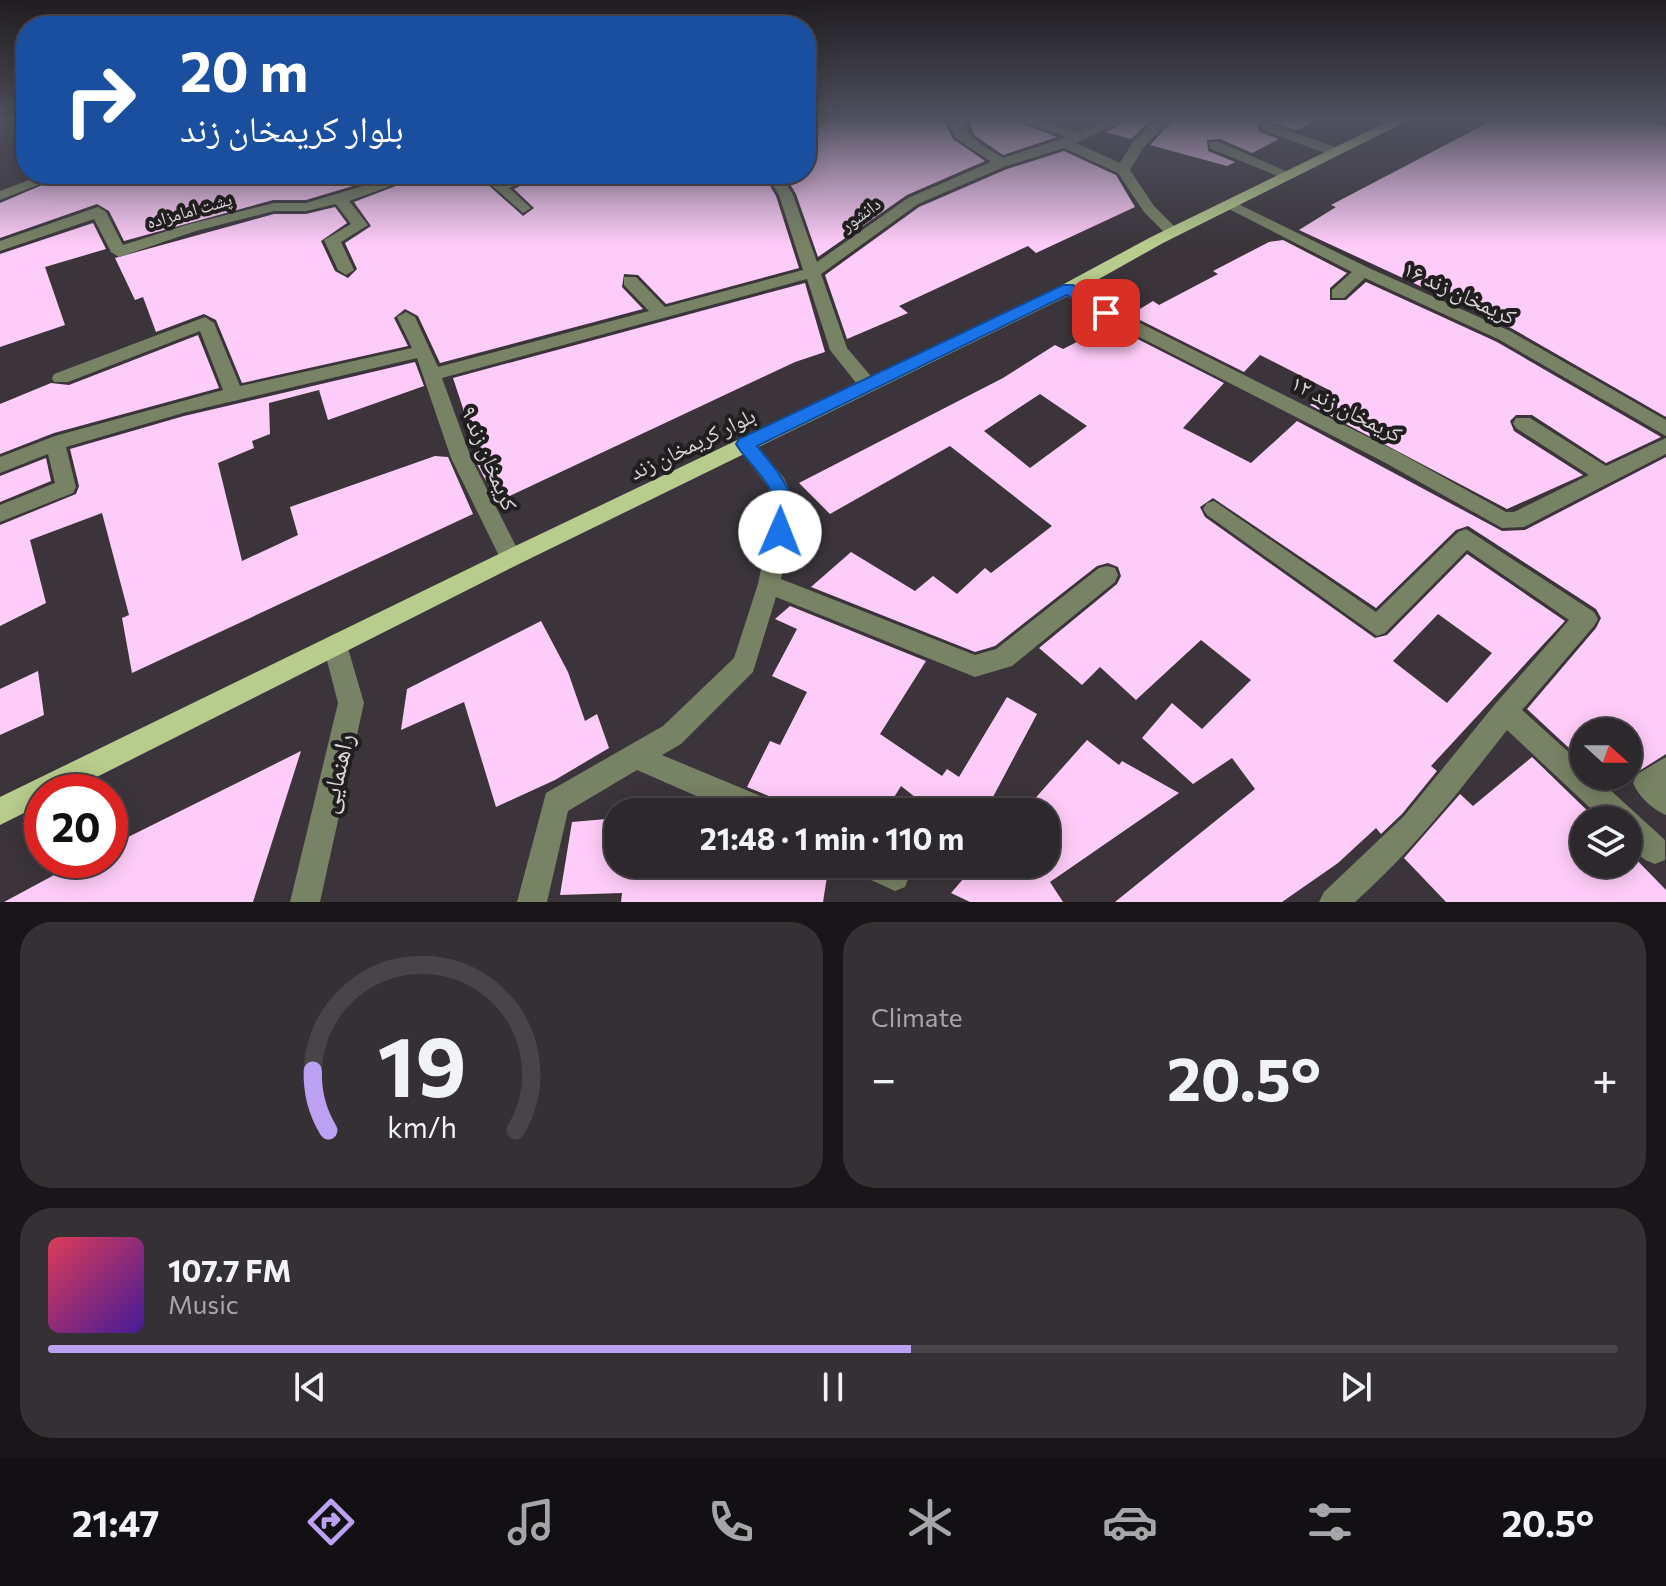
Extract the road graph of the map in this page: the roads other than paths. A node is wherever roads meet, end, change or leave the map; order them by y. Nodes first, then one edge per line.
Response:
1 (998, 161) edge
2 (1007, 161) edge
3 (1104, 161) edge
4 (1128, 161) edge
5 (1253, 161) edge
6 (1319, 161) edge
7 (1001, 163) junction
8 (1123, 170) junction
9 (1290, 176) junction
10 (32, 184) edge
11 (386, 184) edge
12 (498, 184) edge
13 (506, 184) edge
14 (779, 184) edge
15 (500, 186) junction
16 (0, 196) edge
17 (340, 199) junction
18 (1230, 204) junction
19 (523, 208) dead end
20 (1172, 232) junction
21 (0, 246) edge
22 (346, 270) dead end
23 (1363, 271) junction
24 (814, 272) junction
25 (630, 281) dead end
26 (1068, 289) junction
27 (1338, 294) dead end
28 (662, 314) junction
29 (406, 317) dead end
30 (423, 351) junction
31 (432, 375) junction
32 (61, 378) dead end
33 (868, 385) junction
34 (234, 395) junction
35 (1523, 423) dead end
36 (1666, 429) edge
37 (55, 443) junction
38 (745, 444) junction
39 (1666, 445) edge
40 (0, 465) edge
41 (1604, 475) junction
42 (1214, 509) dead end
43 (0, 514) edge
44 (511, 558) junction
45 (1107, 575) dead end
46 (769, 584) junction
47 (335, 645) junction
48 (1505, 711) junction
49 (635, 756) junction
50 (1666, 770) edge
51 (732, 798) edge
52 (1666, 801) edge
53 (1608, 806) edge
54 (0, 811) edge
55 (1642, 838) edge
56 (1655, 850) dead end
57 (305, 902) edge
58 (532, 902) edge
59 (1334, 902) edge

1 - 7 street
2 - 7 street, دانشور
3 - 8 street
4 - 8 street
5 - 9 street
6 - 9 main road, بلوار کریمخان زند
7 - 24 street, دانشور
8 - 20 street
9 - 18 main road, بلوار کریمخان زند
10 - 16 street
11 - 17 street, پشت امامزاده
12 - 15 street
13 - 15 street
14 - 24 street
15 - 19 street
17 - 21 street, پشت امامزاده
17 - 22 street
18 - 20 main road, بلوار کریمخان زند
18 - 23 street, کریمخان زند ۱۶
20 - 26 main road, بلوار کریمخان زند
23 - 27 street
23 - 36 street, کریمخان زند ۱۶
24 - 28 street
24 - 33 street
25 - 28 street
26 - 33 main road, بلوار کریمخان زند
26 - 41 street, کریمخان زند ۱۲
28 - 31 street
29 - 30 street, کریمخان زند ۹
30 - 31 street, کریمخان زند ۹
30 - 34 street
31 - 44 street, کریمخان زند ۹
32 - 34 street
33 - 38 main road, بلوار کریمخان زند
34 - 37 street
35 - 41 street
37 - 40 street
37 - 43 street
38 - 44 main road, بلوار کریمخان زند
38 - 46 street
39 - 41 street, کریمخان زند ۱۲
42 - 48 street
44 - 47 main road, بلوار کریمخان زند
45 - 46 street
46 - 49 street
47 - 54 main road, بلوار کریمخان زند
47 - 57 street, راهنمایی
48 - 53 street
48 - 59 street
49 - 51 street
49 - 58 street
50 - 52 street
55 - 56 street

